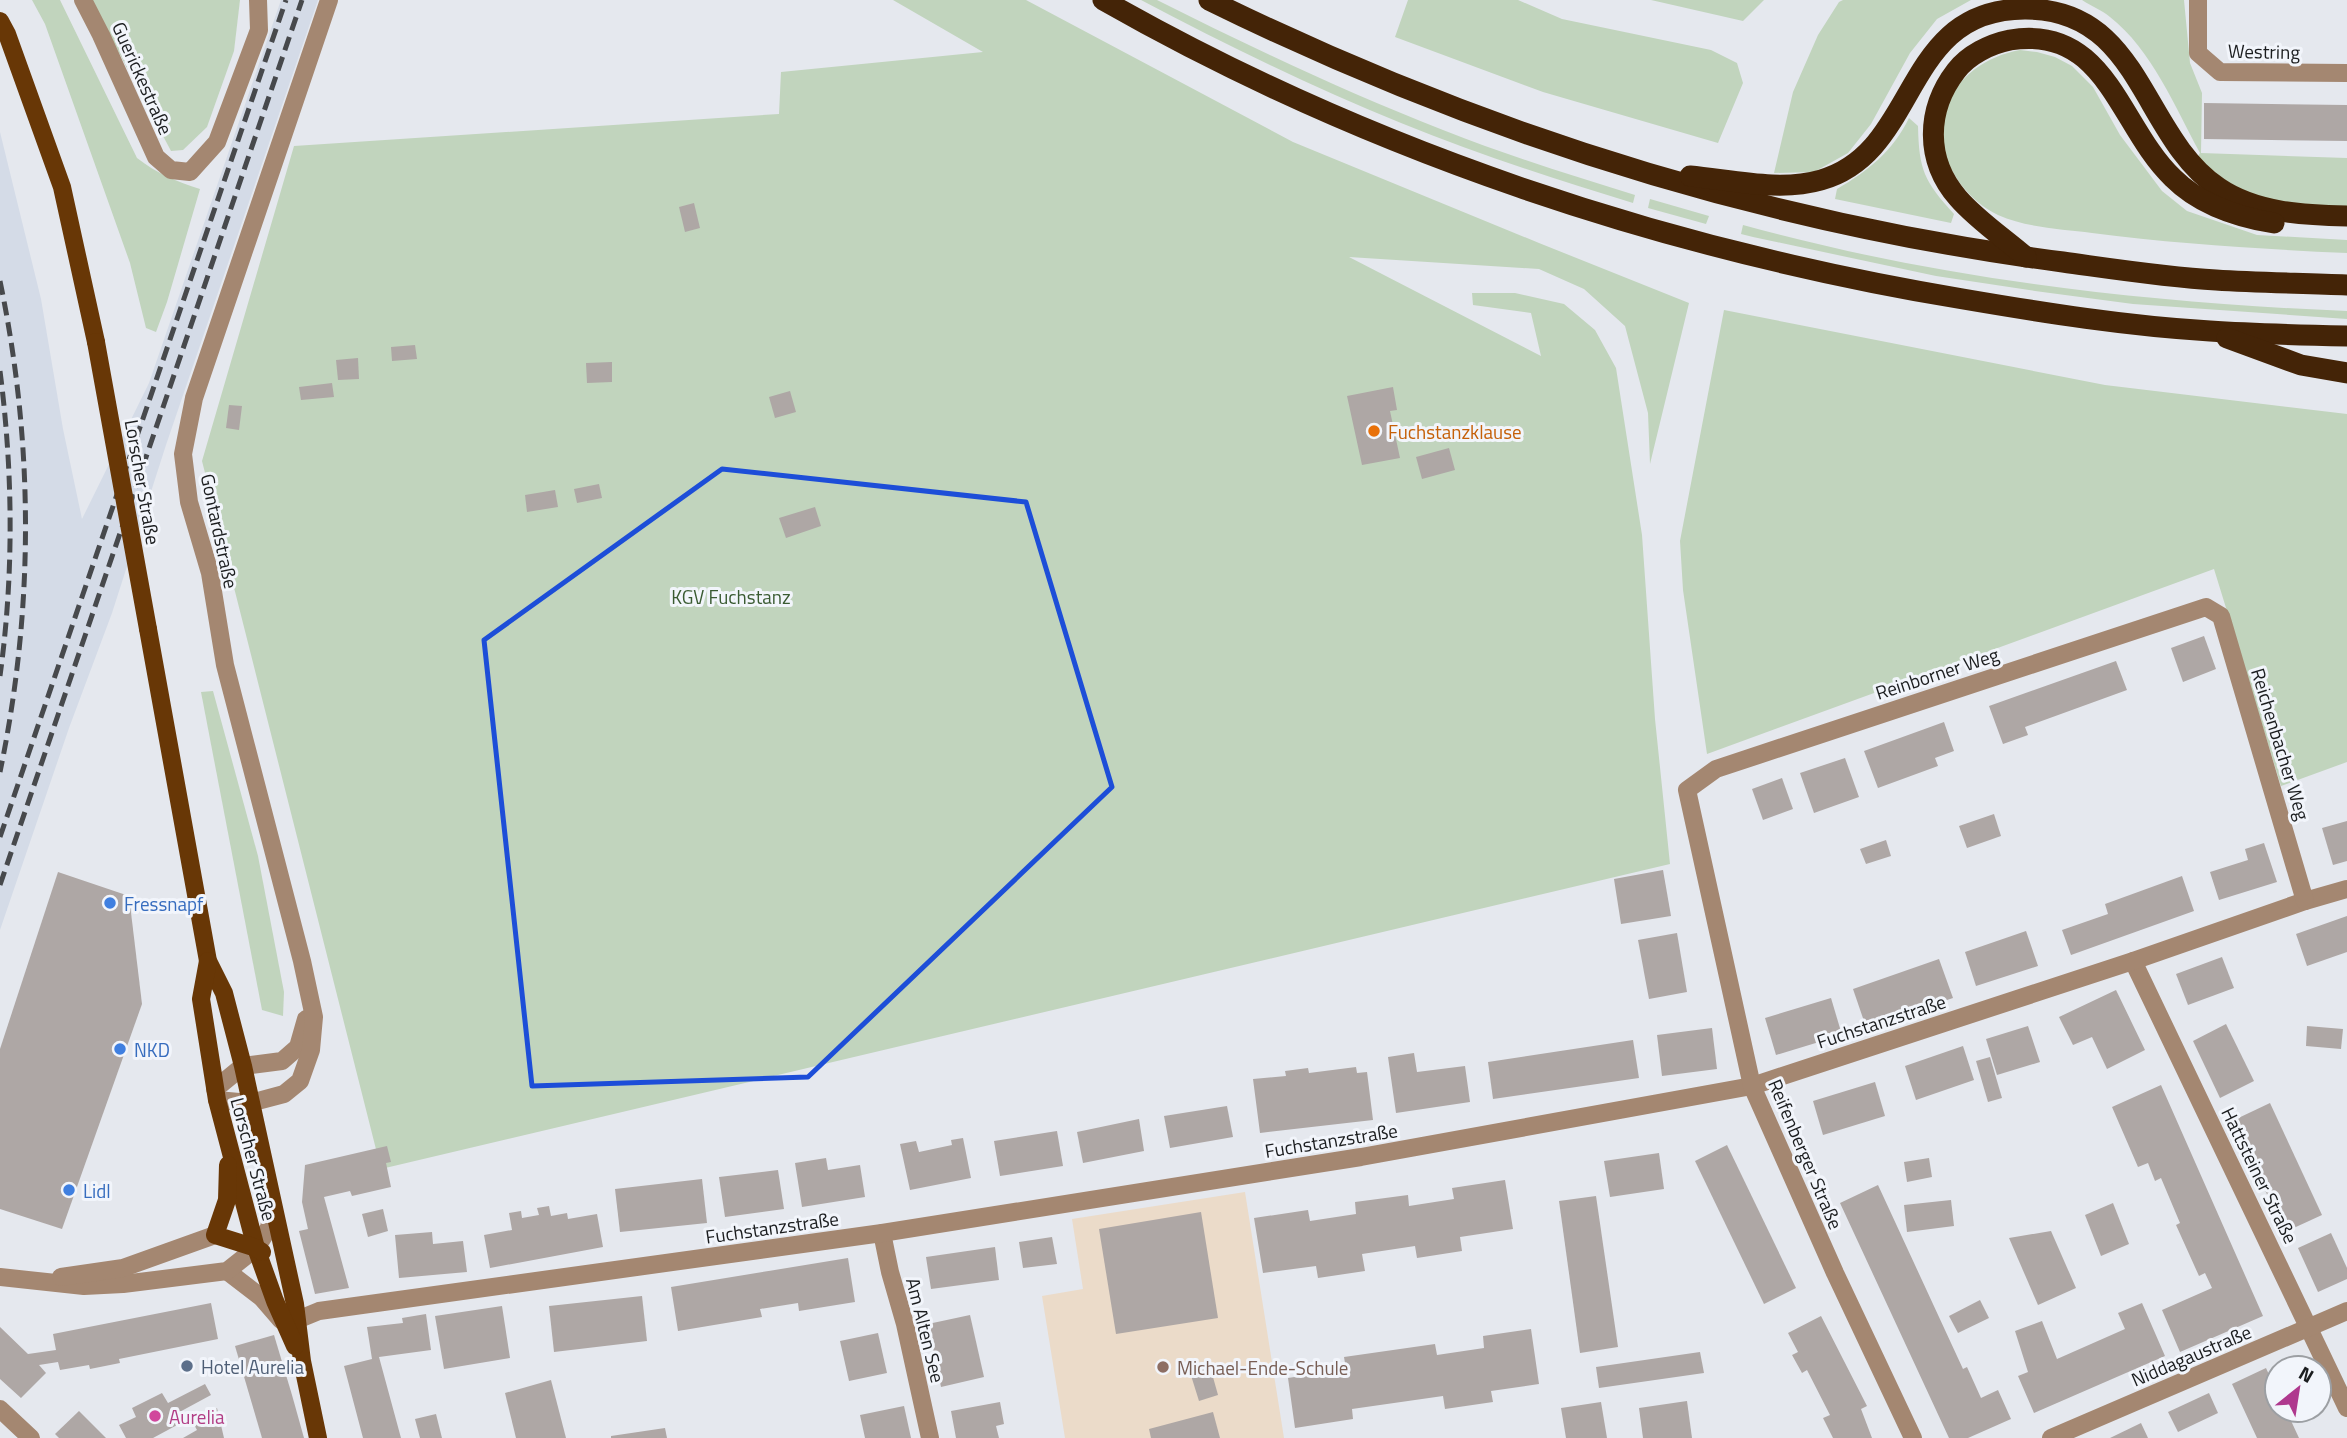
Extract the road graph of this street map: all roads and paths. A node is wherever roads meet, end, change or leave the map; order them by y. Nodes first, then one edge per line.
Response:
1 (83, 0) edge
2 (258, 0) edge
3 (330, 0) edge
4 (1103, 0) edge
5 (1209, 0) edge
6 (2198, 0) edge
7 (0, 21) edge
8 (2347, 73) edge
9 (1632, 169) junction
10 (2347, 216) edge
11 (2347, 228) edge
12 (2026, 257) junction
13 (2347, 285) edge
14 (2208, 331) junction
15 (2347, 336) edge
16 (2347, 373) edge
17 (2206, 607) joint
18 (1687, 790) joint
19 (2347, 889) edge
20 (2305, 901) junction
21 (208, 961) junction
22 (2133, 961) junction
23 (310, 999) junction
24 (243, 1066) junction
25 (1752, 1086) junction
26 (216, 1094) junction
27 (250, 1104) junction
28 (228, 1144) junction
29 (274, 1201) junction
30 (882, 1233) junction
31 (215, 1236) junction
32 (256, 1248) junction
33 (227, 1271) junction
34 (0, 1277) edge
35 (29, 1282) junction
36 (291, 1288) junction
37 (2347, 1311) edge
38 (291, 1322) junction
39 (2309, 1327) junction
40 (2347, 1408) edge
41 (0, 1409) edge
42 (31, 1438) edge
43 (318, 1438) edge
44 (930, 1438) edge
45 (1913, 1438) edge
46 (2051, 1438) edge

1 - 2 street, Guerickestraße
3 - 23 street, Gontardstraße
4 - 14 highway
5 - 9 highway
6 - 8 street, Westring
7 - 21 main road, Lorscher Straße, bridge
9 - 10 highway
9 - 12 highway
11 - 12 highway
12 - 13 highway
14 - 15 highway
14 - 16 highway
17 - 18 street, Reinborner Weg
17 - 20 street, Reichenbacher Weg
18 - 25 street, Reifenberger Straße
19 - 20 street, Fuchstanzstraße
20 - 22 street, Fuchstanzstraße
21 - 24 main road, Lorscher Straße
21 - 26 main road, Lorscher Straße
22 - 25 street, Fuchstanzstraße
22 - 39 street, Hattsteiner Straße
23 - 24 street, Gontardstraße
23 - 27 street, Gontardstraße
24 - 26 street
24 - 27 main road, Lorscher Straße
25 - 30 street, Fuchstanzstraße
25 - 45 street, Reifenberger Straße
26 - 27 street, Gontardstraße
26 - 28 main road, Lorscher Straße
27 - 29 main road, Lorscher Straße
28 - 31 main road
28 - 32 main road, Lorscher Straße
29 - 32 street
29 - 36 main road, Lorscher Straße
30 - 38 street, Fuchstanzstraße
30 - 44 street, Am Alten See
31 - 32 main road
31 - 35 street
32 - 33 street
32 - 36 main road
32 - 38 main road, Lorscher Straße
33 - 35 street
33 - 38 street
34 - 35 street
36 - 38 main road, Lorscher Straße
37 - 39 street, Niddagaustraße
38 - 43 main road, Lorscher Straße
39 - 40 street, Hattsteiner Straße
39 - 46 street, Niddagaustraße
41 - 42 street

